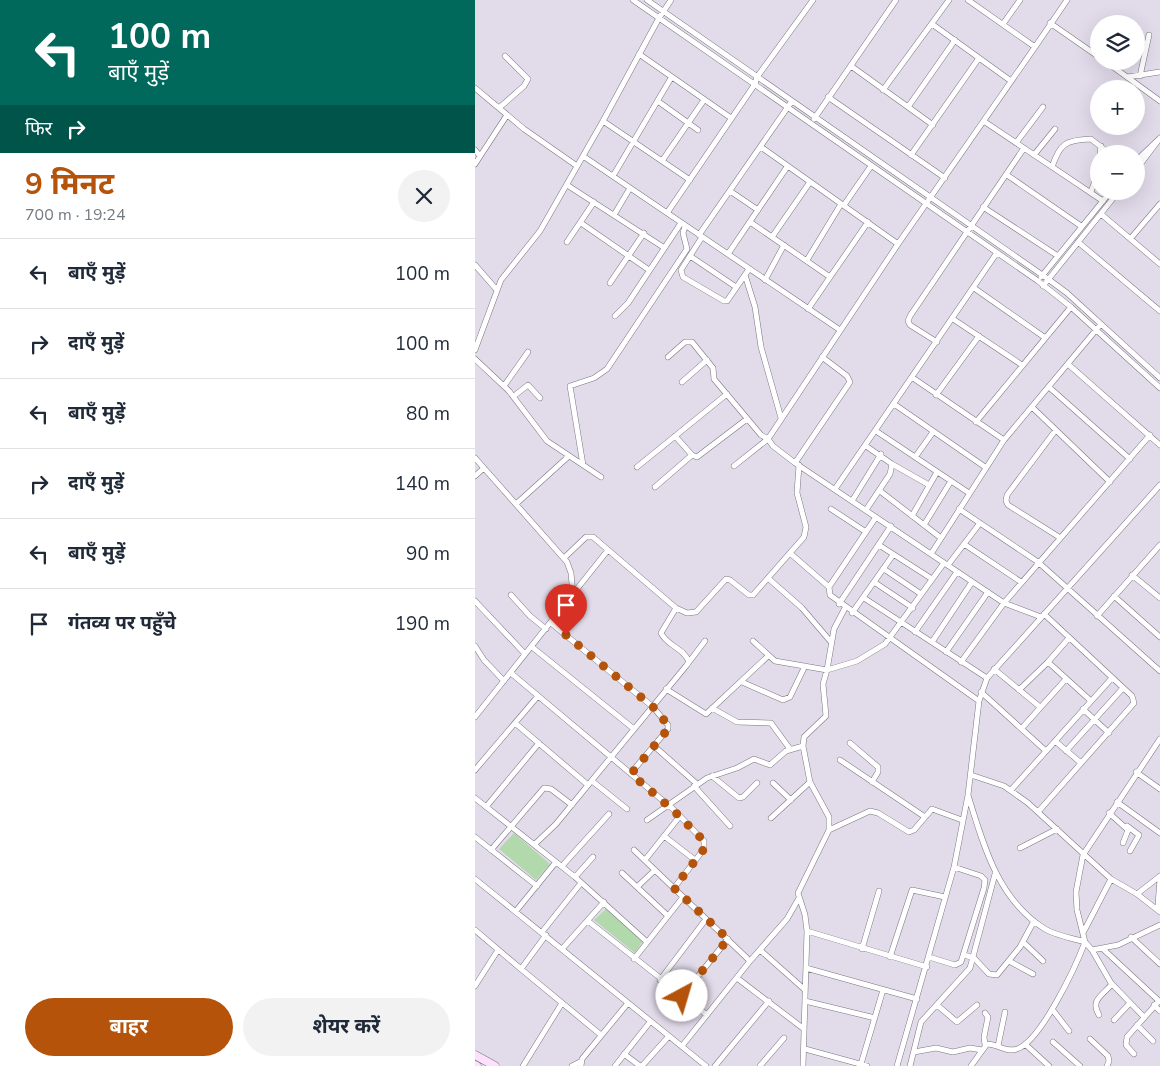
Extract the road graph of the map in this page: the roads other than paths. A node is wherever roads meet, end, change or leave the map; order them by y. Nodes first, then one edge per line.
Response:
1 (633, 0) edge
2 (647, 0) edge
3 (671, 0) edge
4 (813, 0) edge
5 (896, 0) edge
6 (949, 0) edge
7 (968, 0) edge
8 (1020, 0) edge
9 (1067, 0) edge
10 (663, 12) junction
11 (659, 18) junction
12 (1050, 23) junction
13 (932, 24) junction
14 (1003, 24) junction
15 (1149, 35) dead end
16 (955, 40) junction
17 (1035, 47) junction
18 (1090, 51) edge
19 (639, 54) junction
20 (505, 56) dead end
21 (979, 58) junction
22 (851, 66) junction
23 (1117, 70) edge
24 (1160, 72) edge
25 (1140, 76) junction
26 (757, 77) junction
27 (1127, 77) junction
28 (671, 78) junction
29 (1011, 81) junction
30 (755, 84) junction
31 (475, 88) edge
32 (883, 90) junction
33 (828, 97) junction
34 (704, 100) junction
35 (792, 101) junction
36 (1160, 101) edge
37 (659, 102) junction
38 (908, 107) junction
39 (1043, 107) dead end
40 (499, 108) junction
41 (787, 108) junction
42 (507, 115) junction
43 (815, 117) junction
44 (731, 118) junction
45 (603, 121) junction
46 (687, 122) junction
47 (985, 122) junction
48 (811, 124) junction
49 (933, 125) junction
50 (1055, 129) dead end
51 (698, 130) dead end
52 (1160, 138) edge
53 (635, 142) junction
54 (1015, 143) junction
55 (1100, 145) edge
56 (761, 147) junction
57 (1024, 148) junction
58 (475, 150) edge
59 (1145, 152) edge
60 (911, 155) junction
61 (1034, 155) junction
62 (481, 156) junction
63 (583, 156) junction
64 (1145, 158) edge
65 (662, 161) junction
66 (475, 164) edge
67 (577, 166) junction
68 (871, 166) junction
69 (787, 167) junction
70 (1053, 167) junction
71 (1007, 175) junction
72 (613, 176) junction
73 (945, 178) junction
74 (690, 180) junction
75 (810, 182) junction
76 (567, 185) junction
77 (630, 188) junction
78 (730, 191) junction
79 (1090, 191) edge
80 (932, 198) junction
81 (1112, 200) edge
82 (1103, 201) edge
83 (595, 202) junction
84 (1160, 204) edge
85 (842, 205) junction
86 (927, 205) junction
87 (983, 207) junction
88 (757, 210) junction
89 (667, 213) junction
90 (1101, 214) junction
91 (614, 215) junction
92 (750, 222) junction
93 (868, 222) junction
94 (581, 223) junction
95 (683, 225) junction
96 (971, 225) junction
97 (1081, 226) junction
98 (644, 233) junction
99 (966, 233) junction
100 (700, 236) junction
101 (772, 237) junction
102 (1131, 238) junction
103 (567, 242) dead end
104 (1078, 242) junction
105 (784, 244) junction
106 (898, 244) junction
107 (663, 247) junction
108 (628, 254) junction
109 (728, 254) junction
110 (996, 254) junction
111 (690, 256) junction
112 (1058, 256) junction
113 (807, 260) junction
114 (1159, 262) edge
115 (475, 265) edge
116 (749, 269) junction
117 (649, 270) junction
118 (745, 275) junction
119 (830, 277) junction
120 (1046, 277) junction
121 (765, 280) junction
122 (1038, 281) junction
123 (610, 283) dead end
124 (1043, 286) junction
125 (736, 287) junction
126 (974, 288) junction
127 (496, 289) junction
128 (1071, 307) junction
129 (808, 310) junction
130 (1160, 311) edge
131 (615, 316) dead end
132 (953, 319) junction
133 (1101, 324) junction
134 (840, 330) junction
135 (1096, 332) junction
136 (979, 336) junction
137 (1044, 337) junction
138 (937, 342) junction
139 (475, 350) edge
140 (528, 352) dead end
141 (668, 356) dead end
142 (823, 357) junction
143 (475, 359) edge
144 (707, 360) junction
145 (1022, 364) junction
146 (1069, 365) junction
147 (913, 378) junction
148 (1160, 378) edge
149 (682, 382) dead end
150 (504, 386) junction
151 (1050, 388) junction
152 (1160, 388) edge
153 (727, 394) junction
154 (936, 395) junction
155 (514, 396) junction
156 (541, 398) dead end
157 (895, 404) junction
158 (1033, 408) junction
159 (781, 418) junction
160 (747, 419) junction
161 (976, 422) junction
162 (1055, 430) junction
163 (877, 431) junction
164 (933, 432) junction
165 (1150, 435) junction
166 (675, 436) junction
167 (768, 439) junction
168 (1004, 440) junction
169 (1160, 445) edge
170 (866, 446) junction
171 (881, 454) junction
172 (693, 455) junction
173 (569, 456) junction
174 (916, 456) junction
175 (475, 458) edge
176 (1131, 459) junction
177 (797, 464) junction
178 (892, 464) junction
179 (583, 465) junction
180 (734, 466) dead end
181 (637, 467) dead end
182 (985, 467) junction
183 (484, 468) junction
184 (937, 472) junction
185 (475, 476) edge
186 (601, 477) dead end
187 (951, 481) junction
188 (1110, 482) junction
189 (929, 485) junction
190 (1160, 485) edge
191 (655, 487) dead end
192 (835, 489) junction
193 (880, 491) junction
194 (969, 494) junction
195 (853, 501) junction
196 (516, 504) junction
197 (831, 509) dead end
198 (959, 509) junction
199 (866, 510) junction
200 (912, 516) junction
201 (876, 517) junction
202 (979, 523) junction
203 (925, 525) junction
204 (891, 526) junction
205 (866, 532) junction
206 (1059, 537) junction
207 (941, 538) junction
208 (964, 544) junction
209 (879, 545) junction
210 (1160, 545) edge
211 (608, 550) junction
212 (791, 554) junction
213 (893, 554) junction
214 (931, 554) junction
215 (564, 558) junction
216 (1038, 562) junction
217 (946, 564) junction
218 (884, 570) junction
219 (957, 572) junction
220 (1133, 575) junction
221 (769, 579) junction
222 (931, 579) junction
223 (874, 582) junction
224 (972, 582) junction
225 (1021, 582) junction
226 (829, 587) junction
227 (1160, 588) edge
228 (1067, 589) junction
229 (988, 592) junction
230 (921, 594) junction
231 (1155, 594) junction
232 (511, 595) dead end
233 (573, 595) junction
234 (1114, 596) junction
235 (864, 598) junction
236 (1160, 598) edge
237 (475, 601) edge
238 (1004, 602) junction
239 (839, 604) junction
240 (676, 608) junction
241 (845, 608) junction
242 (913, 608) junction
243 (852, 613) junction
244 (1043, 615) junction
245 (1097, 616) junction
246 (551, 623) junction
247 (902, 624) junction
248 (546, 629) junction
249 (915, 632) junction
250 (1160, 637) edge
251 (890, 638) junction
252 (1069, 638) junction
253 (705, 641) dead end
254 (753, 641) dead end
255 (831, 642) junction
256 (932, 642) junction
257 (476, 647) edge
258 (532, 647) junction
259 (946, 652) junction
260 (525, 654) junction
261 (768, 656) junction
262 (689, 662) junction
263 (961, 662) junction
264 (1049, 662) junction
265 (805, 666) junction
266 (994, 669) junction
267 (827, 670) junction
268 (1160, 671) edge
269 (511, 674) junction
270 (987, 678) junction
271 (1113, 678) junction
272 (1067, 679) junction
273 (504, 681) junction
274 (673, 682) junction
275 (742, 682) junction
276 (1123, 688) junction
277 (667, 689) junction
278 (1019, 690) junction
279 (981, 692) junction
280 (673, 694) junction
281 (538, 696) junction
282 (979, 701) junction
283 (1091, 701) junction
284 (653, 707) junction
285 (1040, 707) junction
286 (713, 708) junction
287 (1083, 709) junction
288 (475, 717) edge
289 (1095, 720) junction
290 (515, 723) junction
291 (1022, 728) junction
292 (634, 729) junction
293 (1109, 733) junction
294 (1160, 739) edge
295 (1055, 741) junction
296 (539, 743) junction
297 (850, 743) dead end
298 (654, 746) junction
299 (803, 746) junction
300 (790, 749) junction
301 (1046, 751) junction
302 (1066, 751) junction
303 (612, 758) junction
304 (840, 760) dead end
305 (1081, 763) junction
306 (475, 770) edge
307 (1136, 772) junction
308 (631, 774) junction
309 (971, 775) junction
310 (712, 776) junction
311 (810, 782) junction
312 (872, 782) junction
313 (591, 783) junction
314 (757, 783) dead end
315 (773, 783) dead end
316 (695, 785) junction
317 (1160, 789) edge
318 (1011, 790) junction
319 (968, 794) junction
320 (475, 798) edge
321 (791, 800) junction
322 (1117, 802) junction
323 (667, 804) junction
324 (572, 805) junction
325 (486, 807) junction
326 (627, 810) dead end
327 (1039, 812) junction
328 (1109, 813) junction
329 (609, 814) dead end
330 (680, 816) junction
331 (925, 817) junction
332 (771, 818) dead end
333 (647, 820) dead end
334 (962, 820) junction
335 (730, 826) dead end
336 (1126, 826) junction
337 (513, 827) junction
338 (1057, 829) junction
339 (829, 830) junction
340 (1160, 833) edge
341 (664, 836) junction
342 (475, 837) edge
343 (1123, 843) dead end
344 (535, 844) junction
345 (1021, 848) dead end
346 (491, 850) junction
347 (633, 850) dead end
348 (1130, 851) dead end
349 (1083, 855) junction
350 (593, 857) dead end
351 (645, 860) junction
352 (695, 860) junction
353 (556, 862) junction
354 (562, 866) junction
355 (954, 866) junction
356 (655, 870) junction
357 (623, 873) dead end
358 (995, 874) junction
359 (575, 877) junction
360 (1160, 877) edge
361 (475, 879) edge
362 (1111, 879) junction
363 (581, 883) junction
364 (537, 886) junction
365 (637, 887) junction
366 (674, 888) junction
367 (879, 891) dead end
368 (1137, 894) junction
369 (683, 897) junction
370 (945, 897) junction
371 (799, 898) junction
372 (604, 902) junction
373 (516, 911) junction
374 (1160, 912) edge
375 (668, 916) junction
376 (706, 919) junction
377 (587, 921) junction
378 (1034, 921) junction
379 (1160, 924) edge
380 (807, 931) junction
381 (475, 932) edge
382 (544, 933) junction
383 (1083, 933) junction
384 (1131, 937) junction
385 (728, 939) junction
386 (647, 942) junction
387 (1023, 942) junction
388 (1085, 942) junction
389 (562, 949) junction
390 (862, 949) junction
391 (1103, 949) junction
392 (498, 950) junction
393 (760, 950) junction
394 (1092, 950) junction
395 (969, 956) junction
396 (890, 957) junction
397 (929, 957) junction
398 (633, 959) junction
399 (1009, 960) junction
400 (750, 961) junction
401 (1043, 961) dead end
402 (1160, 964) edge
403 (927, 967) junction
404 (806, 968) junction
405 (521, 969) junction
406 (1033, 974) dead end
407 (737, 978) junction
408 (660, 980) junction
409 (1112, 984) junction
410 (475, 986) edge
411 (805, 989) junction
412 (883, 990) junction
413 (682, 996) junction
414 (917, 999) junction
415 (1159, 1000) edge
416 (769, 1001) junction
417 (805, 1001) junction
418 (562, 1003) junction
419 (628, 1003) junction
420 (1130, 1003) junction
421 (937, 1005) junction
422 (977, 1005) dead end
423 (1154, 1005) junction
424 (1052, 1009) junction
425 (1005, 1012) dead end
426 (1160, 1012) edge
427 (985, 1013) dead end
428 (1099, 1015) dead end
429 (707, 1016) junction
430 (1144, 1017) junction
431 (875, 1018) junction
432 (1114, 1020) dead end
433 (650, 1022) junction
434 (1137, 1026) junction
435 (804, 1030) junction
436 (914, 1030) junction
437 (1069, 1031) dead end
438 (601, 1035) junction
439 (669, 1036) junction
440 (784, 1038) dead end
441 (1091, 1040) dead end
442 (1153, 1041) dead end
443 (1053, 1042) dead end
444 (1025, 1044) junction
445 (682, 1046) junction
446 (998, 1046) junction
447 (805, 1048) junction
448 (984, 1048) junction
449 (914, 1052) junction
450 (624, 1054) junction
451 (1134, 1054) dead end
452 (475, 1055) edge
453 (581, 1064) edge
454 (864, 1065) edge
455 (495, 1066) edge
456 (523, 1066) edge
457 (572, 1066) edge
458 (615, 1066) edge
459 (641, 1066) edge
460 (705, 1066) edge
461 (715, 1066) edge
462 (760, 1066) edge
463 (803, 1066) edge
464 (897, 1066) edge
465 (910, 1066) edge
466 (971, 1066) edge
467 (1049, 1066) edge
468 (1080, 1066) edge
469 (1107, 1066) edge

1 - 11 street
2 - 10 street
3 - 10 street
4 - 26 street
5 - 22 street
6 - 13 street
7 - 14 street
8 - 14 street
9 - 12 street
10 - 11 street
10 - 26 street
11 - 19 street
11 - 30 street
12 - 17 street
12 - 18 street
13 - 16 street
13 - 32 street
14 - 17 street
15 - 25 street
16 - 21 street
16 - 38 street
17 - 29 street
19 - 28 street
19 - 45 street
20 - 40 street
21 - 29 street
21 - 49 street
22 - 32 street
22 - 33 street
23 - 27 street
24 - 25 street
25 - 27 street
26 - 30 street
26 - 35 street
27 - 36 street
28 - 34 street
28 - 37 street
29 - 47 street
30 - 41 street
30 - 44 street
31 - 40 street
32 - 38 street
33 - 43 street
33 - 60 street
34 - 44 street
34 - 46 street
35 - 41 street
35 - 43 street
37 - 46 street
37 - 53 street
38 - 49 street
39 - 54 street
40 - 42 street
41 - 48 street
41 - 56 street
42 - 62 street
42 - 67 street
43 - 48 street
43 - 80 street
44 - 74 street
45 - 53 street
45 - 63 street
46 - 51 street
46 - 65 street
47 - 54 street
47 - 73 street
48 - 68 street
49 - 60 street
50 - 61 street
52 - 59 street
52 - 64 street
53 - 65 street
53 - 72 street
54 - 57 street
55 - 70 street
56 - 69 street
56 - 78 street
57 - 61 street
57 - 71 street
58 - 62 street
60 - 73 street
61 - 70 street
62 - 66 street
63 - 67 street
63 - 72 street
65 - 74 street
67 - 76 street
68 - 85 street
68 - 86 street
69 - 75 street
69 - 88 street
70 - 79 street
71 - 87 street
71 - 97 street
72 - 77 street
73 - 80 street
74 - 89 street
75 - 85 street
75 - 101 street
76 - 83 street
76 - 127 street
77 - 89 street
77 - 91 street
78 - 88 street
78 - 100 street
80 - 86 street
80 - 96 street
81 - 90 street
82 - 97 street
83 - 91 street
83 - 94 street
84 - 102 street
85 - 93 street
85 - 113 street
86 - 99 street
86 - 106 street
87 - 96 street
87 - 112 street
88 - 92 street
89 - 95 street
90 - 102 street
90 - 104 street
91 - 98 street
92 - 101 street
92 - 109 street
93 - 106 street
93 - 119 street
94 - 103 street
94 - 108 street
95 - 100 street
95 - 107 street
95 - 179 street
96 - 99 street
96 - 120 street
97 - 112 street
98 - 107 street
98 - 108 street
99 - 110 street
99 - 138 street
100 - 109 street
100 - 111 street
101 - 105 street
102 - 114 street
104 - 120 street
104 - 130 street
105 - 113 street
105 - 121 street
106 - 134 street
107 - 117 street
108 - 117 street
108 - 123 street
109 - 116 street
110 - 122 street
110 - 126 street
111 - 125 street
111 - 125 street
112 - 120 street
113 - 119 street
115 - 127 street
116 - 118 street
116 - 121 street
117 - 131 street
118 - 125 street
118 - 159 street
119 - 129 street
120 - 122 street
120 - 124 street
120 - 133 street
121 - 129 street
122 - 124 street
124 - 128 street
126 - 132 street
126 - 137 street
127 - 139 street
128 - 135 street
128 - 137 street
129 - 134 street
132 - 136 street
132 - 138 street
133 - 135 street
133 - 148 street
134 - 142 street
135 - 146 street
135 - 152 street
136 - 145 street
136 - 154 street
137 - 145 street
138 - 147 street
140 - 150 street
141 - 144 street
142 - 159 street
142 - 177 street
143 - 150 street
144 - 149 street
144 - 153 street
145 - 161 street
146 - 151 street
146 - 165 street
147 - 154 street
147 - 157 street
150 - 155 street
151 - 158 street
151 - 176 street
153 - 160 street
153 - 166 street
154 - 161 street
155 - 156 street
155 - 173 street
157 - 163 street
157 - 164 street
158 - 162 street
158 - 168 street
159 - 167 street
160 - 167 street
160 - 172 street
161 - 168 street
162 - 188 street
162 - 206 street
163 - 170 street
163 - 174 street
164 - 174 street
164 - 182 street
165 - 169 street
165 - 176 street
166 - 172 street
166 - 181 street
167 - 177 street
167 - 180 street
168 - 182 street
170 - 171 street
170 - 192 street
171 - 178 street
171 - 195 street
172 - 191 street
173 - 179 street
173 - 196 street
174 - 184 street
175 - 183 street
176 - 188 street
177 - 192 street
177 - 212 street
178 - 189 street
178 - 193 street
179 - 186 street
182 - 194 street
183 - 185 street
183 - 196 street
184 - 187 street
184 - 189 street
187 - 194 street
187 - 203 street
188 - 206 street
189 - 200 street
190 - 228 street
192 - 195 street
193 - 199 street
193 - 200 street
194 - 198 street
195 - 199 street
196 - 215 street
197 - 205 street
198 - 202 street
198 - 207 street
199 - 201 street
200 - 203 street
201 - 204 street
201 - 205 street
202 - 208 street
202 - 216 street
203 - 207 street
204 - 209 street
204 - 214 street
205 - 226 street
206 - 216 street
207 - 214 street
208 - 217 street
208 - 225 street
209 - 213 street
209 - 239 street
210 - 220 street
211 - 215 street
211 - 233 street
211 - 240 street
212 - 221 street
212 - 226 street
213 - 218 street
213 - 222 street
214 - 217 street
215 - 233 street
216 - 225 street
216 - 228 street
217 - 219 street
217 - 222 street
218 - 223 street
218 - 230 street
219 - 224 street
219 - 249 street
220 - 231 street
220 - 234 street
221 - 240 street
221 - 255 street
222 - 230 street
223 - 235 street
223 - 242 street
224 - 229 street
224 - 256 street
225 - 238 street
226 - 239 street
227 - 231 street
228 - 244 street
228 - 245 street
229 - 238 street
229 - 259 street
230 - 242 street
231 - 236 street
232 - 248 street
233 - 246 street
234 - 245 street
234 - 250 street
235 - 243 street
235 - 247 street
237 - 260 street
238 - 244 street
238 - 263 street
239 - 241 street
240 - 262 street
241 - 243 street
241 - 255 street
242 - 247 street
243 - 251 street
244 - 252 street
244 - 266 street
245 - 268 street
246 - 248 street
246 - 284 street
247 - 249 street
247 - 251 street
248 - 258 street
249 - 256 street
251 - 267 street
251 - 282 street
252 - 264 street
252 - 271 street
253 - 262 street
254 - 261 street
255 - 267 street
256 - 259 street
257 - 273 street
258 - 260 street
258 - 292 street
259 - 263 street
260 - 269 street
261 - 265 street
261 - 275 street
262 - 274 street
263 - 270 street
264 - 272 street
264 - 278 street
265 - 267 street
265 - 275 street
266 - 270 street
266 - 278 street
267 - 299 street
269 - 273 street
269 - 281 street
270 - 279 street
271 - 276 street
271 - 283 street
272 - 283 street
272 - 285 street
273 - 288 street
274 - 277 street
274 - 280 street
275 - 286 street
276 - 289 street
276 - 293 street
277 - 280 street
277 - 284 street
278 - 285 street
279 - 282 street
279 - 291 street
280 - 286 street
281 - 290 street
281 - 303 street
282 - 309 street
283 - 287 street
284 - 292 street
284 - 298 street
285 - 291 street
286 - 300 street
287 - 289 street
287 - 295 street
289 - 293 street
289 - 302 street
290 - 296 street
290 - 306 street
291 - 301 street
292 - 303 street
293 - 305 street
294 - 307 street
295 - 301 street
295 - 302 street
296 - 313 street
296 - 325 street
297 - 312 street
298 - 308 street
298 - 316 street
299 - 300 street
299 - 311 street
300 - 310 street
301 - 318 street
302 - 305 street
303 - 308 street
303 - 313 street
304 - 312 street
305 - 327 street
307 - 317 street
307 - 322 street
308 - 323 street
309 - 318 street
309 - 319 street
310 - 314 street
310 - 316 street
311 - 321 street
311 - 339 street
312 - 331 street
313 - 324 street
313 - 326 street
315 - 321 street
316 - 323 street
316 - 335 street
318 - 327 street
319 - 334 street
319 - 358 street
320 - 325 street
321 - 332 street
322 - 328 street
322 - 340 street
323 - 330 street
323 - 333 street
324 - 337 street
324 - 344 street
325 - 337 street
327 - 338 street
328 - 336 street
328 - 349 street
329 - 354 street
330 - 341 street
330 - 352 street
331 - 334 street
331 - 339 street
334 - 355 street
336 - 343 street
336 - 348 street
337 - 344 street
337 - 346 street
338 - 345 street
338 - 349 street
339 - 371 street
341 - 351 street
341 - 352 street
342 - 346 street
344 - 353 street
346 - 364 street
347 - 351 street
349 - 362 street
349 - 383 street
350 - 359 street
351 - 356 street
352 - 366 street
353 - 354 street
353 - 364 street
354 - 359 street
355 - 370 street
355 - 395 street
356 - 365 street
356 - 366 street
357 - 365 street
358 - 378 street
358 - 395 street
359 - 363 street
360 - 368 street
360 - 374 street
361 - 373 street
362 - 368 street
362 - 383 street
363 - 372 street
363 - 382 street
364 - 373 street
365 - 375 street
366 - 369 street
367 - 390 street
368 - 374 street
369 - 375 street
369 - 376 street
370 - 396 street
370 - 397 street
371 - 380 street
371 - 393 street
372 - 377 street
372 - 386 street
373 - 382 street
375 - 386 street
376 - 385 street
376 - 408 street
377 - 389 street
377 - 398 street
378 - 387 street
378 - 388 street
379 - 384 street
380 - 390 street
380 - 404 street
381 - 392 street
382 - 389 street
382 - 405 street
383 - 388 street
384 - 391 street
384 - 402 street
385 - 400 street
385 - 413 street
386 - 398 street
387 - 399 street
387 - 401 street
388 - 394 street
388 - 424 street
389 - 419 street
390 - 396 street
391 - 394 street
391 - 415 street
392 - 405 street
392 - 410 street
393 - 400 street
393 - 411 street
394 - 409 street
395 - 397 street
395 - 399 street
395 - 421 street
396 - 403 street
397 - 403 street
398 - 408 street
399 - 406 street
400 - 407 street
403 - 414 street
404 - 411 street
404 - 412 street
405 - 418 street
407 - 416 street
407 - 429 street
408 - 413 street
409 - 420 street
409 - 428 street
411 - 417 street
412 - 414 street
412 - 431 street
413 - 429 street
414 - 436 street
415 - 423 street
416 - 435 street
416 - 461 street
417 - 431 street
417 - 435 street
418 - 438 street
418 - 456 street
419 - 433 street
419 - 438 street
420 - 430 street
420 - 432 street
421 - 422 street
421 - 436 street
423 - 426 street
423 - 430 street
424 - 437 street
424 - 444 street
425 - 446 street
427 - 448 street
429 - 445 street
430 - 434 street
431 - 454 street
433 - 439 street
433 - 450 street
434 - 442 street
434 - 451 street
435 - 447 street
436 - 449 street
436 - 464 street
438 - 453 street
439 - 445 street
439 - 459 street
440 - 462 street
441 - 469 street
443 - 468 street
444 - 446 street
444 - 467 street
445 - 460 street
446 - 448 street
447 - 454 street
447 - 463 street
448 - 449 street
448 - 466 street
449 - 465 street
450 - 458 street
450 - 459 street
452 - 455 street
453 - 457 street

